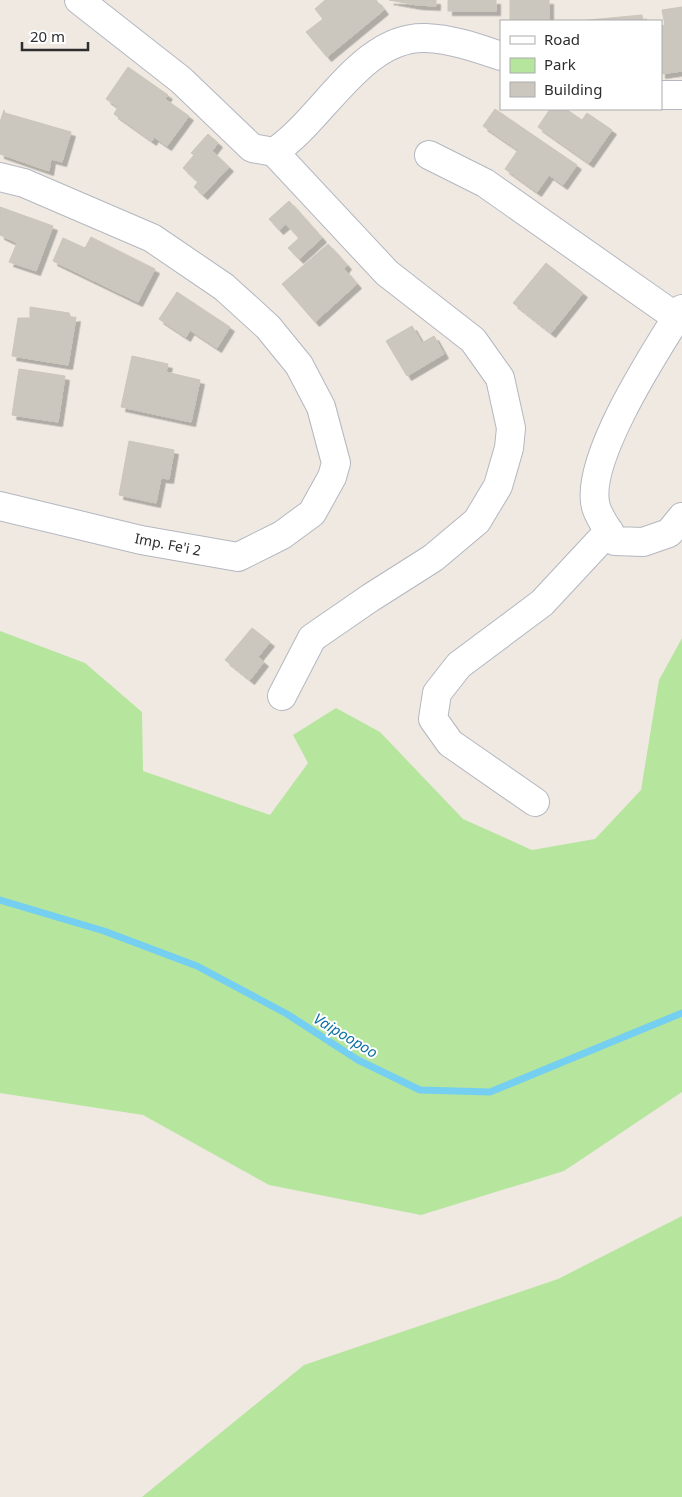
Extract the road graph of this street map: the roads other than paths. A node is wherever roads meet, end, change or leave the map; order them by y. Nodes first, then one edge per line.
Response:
1 (79, 0) edge
2 (500, 56) edge
3 (662, 95) edge
4 (682, 95) edge
5 (274, 152) junction
6 (429, 155) dead end
7 (0, 177) edge
8 (679, 313) edge
9 (0, 506) edge
10 (682, 517) edge
11 (609, 532) junction
12 (282, 696) dead end
13 (535, 802) dead end

1 - 5 street
2 - 5 street
3 - 4 street
5 - 12 street
6 - 8 street
7 - 9 street, Imp. Fe'i 2
8 - 11 street
10 - 11 street
11 - 13 street

